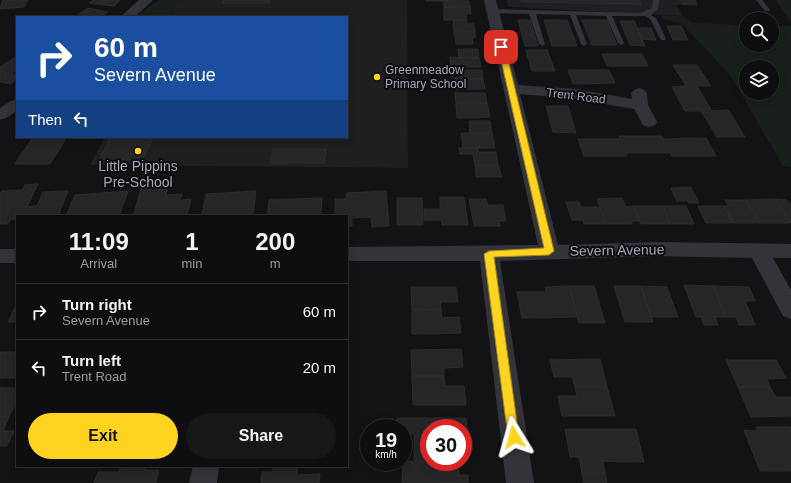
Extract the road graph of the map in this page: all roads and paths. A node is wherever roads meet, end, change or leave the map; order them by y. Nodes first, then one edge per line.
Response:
1 (147, 0) edge
2 (656, 0) edge
3 (759, 0) edge
4 (491, 6) edge
5 (767, 10) dead end
6 (532, 12) junction
7 (572, 13) junction
8 (608, 14) junction
9 (647, 14) junction
10 (128, 16) edge
11 (663, 39) dead end
12 (621, 42) dead end
13 (542, 44) dead end
14 (584, 44) dead end
15 (511, 89) junction
16 (16, 105) edge
17 (0, 115) edge
18 (648, 122) dead end
19 (549, 251) junction
20 (791, 251) edge
21 (759, 252) junction
22 (348, 254) edge
23 (489, 254) junction
24 (0, 256) edge
25 (16, 256) edge
26 (791, 310) edge
27 (206, 467) edge
28 (203, 483) edge
29 (520, 483) edge

1 - 10 street
2 - 9 lane
3 - 5 lane
4 - 6 lane
4 - 15 street
6 - 7 lane
6 - 13 lane
7 - 8 lane
7 - 14 lane
8 - 9 lane
8 - 12 lane
9 - 11 lane
15 - 18 street, Trent Road
15 - 19 street
16 - 17 street
19 - 21 street, Severn Avenue
19 - 23 street, Severn Avenue
20 - 21 street, Severn Avenue
21 - 26 street
22 - 23 street, Severn Avenue
23 - 29 street
24 - 25 street
27 - 28 street

